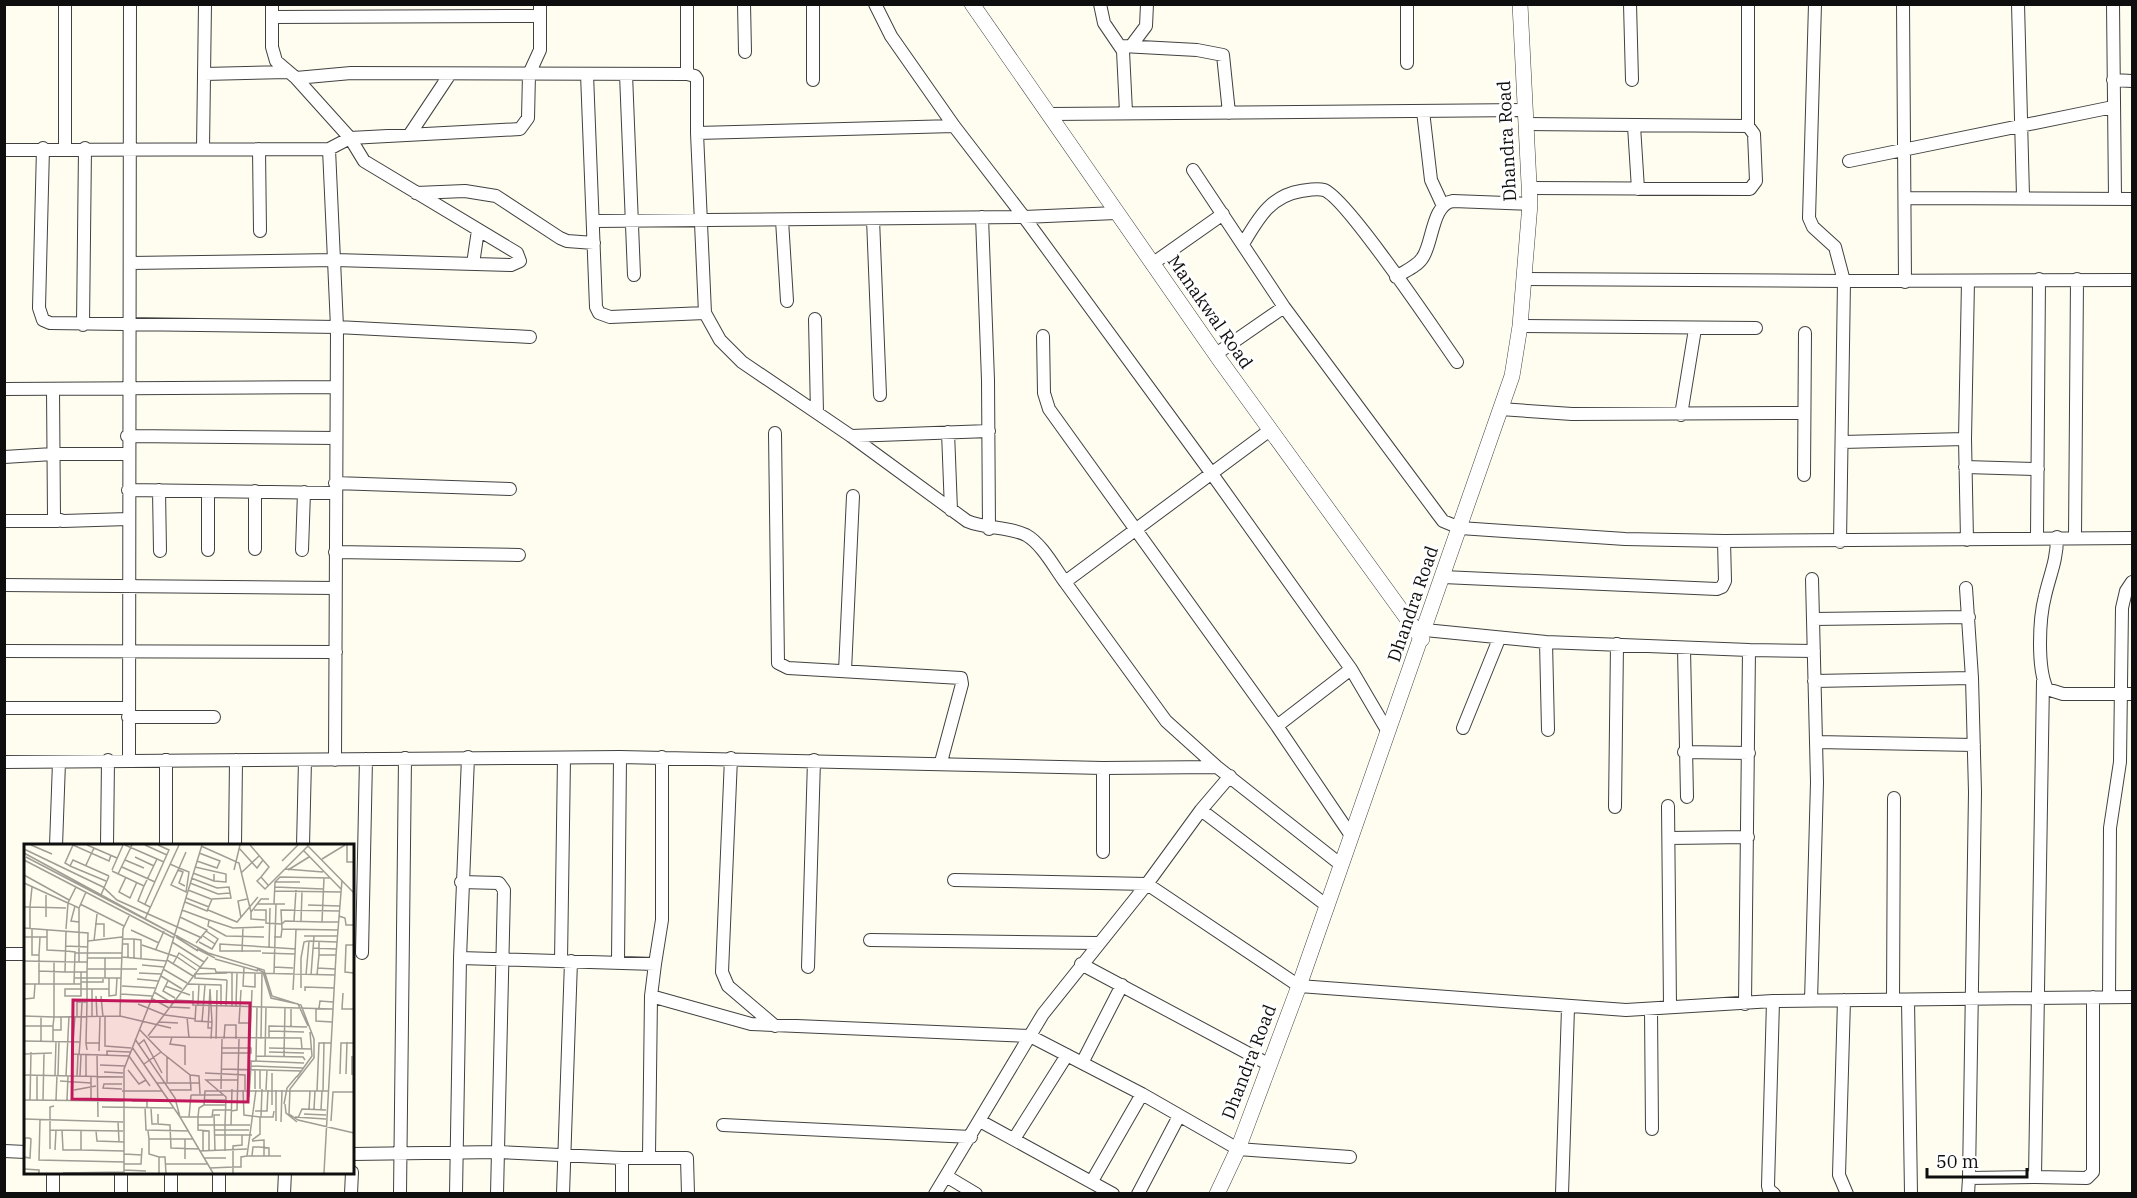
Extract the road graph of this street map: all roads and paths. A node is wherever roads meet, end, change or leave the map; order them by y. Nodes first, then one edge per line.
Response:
1 (65, 4) edge
2 (130, 4) edge
3 (205, 4) edge
4 (687, 4) edge
5 (744, 4) edge
6 (813, 4) edge
7 (875, 4) edge
8 (972, 4) edge
9 (1100, 4) edge
10 (1147, 4) edge
11 (1407, 4) edge
12 (1520, 4) edge
13 (1630, 4) edge
14 (1748, 4) edge
15 (1815, 4) edge
16 (1903, 4) edge
17 (2018, 4) edge
18 (2112, 4) edge
19 (540, 10) edge
20 (272, 11) edge
21 (1126, 46) junction
22 (745, 52) dead end
23 (1407, 63) dead end
24 (204, 74) junction
25 (450, 74) junction
26 (529, 74) junction
27 (587, 74) junction
28 (626, 74) junction
29 (292, 75) junction
30 (687, 75) junction
31 (813, 80) dead end
32 (1632, 80) dead end
33 (2113, 80) junction
34 (2133, 81) edge
35 (2113, 107) junction
36 (1423, 111) junction
37 (1126, 112) junction
38 (1229, 113) junction
39 (1050, 114) junction
40 (1525, 117) junction
41 (954, 126) junction
42 (1634, 126) junction
43 (1748, 126) junction
44 (2020, 126) junction
45 (697, 133) junction
46 (410, 134) junction
47 (350, 138) junction
48 (43, 148) junction
49 (65, 148) junction
50 (85, 148) junction
51 (129, 148) junction
52 (203, 148) junction
53 (259, 149) junction
54 (329, 149) junction
55 (4, 150) edge
56 (1904, 150) junction
57 (1849, 161) dead end
58 (1194, 170) dead end
59 (1529, 188) junction
60 (1638, 189) junction
61 (416, 193) junction
62 (2023, 196) junction
63 (1906, 198) junction
64 (2115, 198) junction
65 (2133, 199) edge
66 (1530, 204) junction
67 (1443, 206) junction
68 (1116, 213) junction
69 (1223, 214) junction
70 (982, 217) junction
71 (1024, 217) junction
72 (873, 219) junction
73 (594, 220) junction
74 (782, 220) junction
75 (701, 221) junction
76 (632, 222) junction
77 (260, 231) dead end
78 (478, 231) junction
79 (594, 243) junction
80 (1243, 244) junction
81 (335, 260) junction
82 (130, 263) junction
83 (473, 264) junction
84 (1152, 264) junction
85 (634, 275) dead end
86 (1396, 277) junction
87 (1524, 279) junction
88 (2039, 279) junction
89 (2077, 279) junction
90 (2133, 280) edge
91 (1968, 281) junction
92 (1844, 282) junction
93 (1905, 282) junction
94 (787, 302) dead end
95 (1284, 307) junction
96 (705, 313) junction
97 (815, 319) dead end
98 (83, 325) junction
99 (128, 325) junction
100 (1520, 326) junction
101 (337, 327) junction
102 (1756, 328) dead end
103 (1695, 329) junction
104 (1805, 333) dead end
105 (1043, 336) dead end
106 (530, 337) dead end
107 (1216, 354) junction
108 (1457, 362) dead end
109 (129, 387) junction
110 (335, 387) junction
111 (4, 389) edge
112 (53, 389) junction
113 (880, 395) dead end
114 (1500, 409) junction
115 (817, 413) junction
116 (1804, 413) junction
117 (1681, 415) junction
118 (1270, 430) junction
119 (989, 431) junction
120 (948, 432) junction
121 (775, 433) dead end
122 (127, 436) junction
123 (851, 436) junction
124 (336, 438) junction
125 (1965, 439) junction
126 (1842, 442) junction
127 (53, 454) junction
128 (128, 454) junction
129 (4, 457) edge
130 (1965, 467) junction
131 (2038, 469) junction
132 (1212, 474) junction
133 (1804, 475) dead end
134 (335, 488) junction
135 (510, 489) dead end
136 (128, 490) junction
137 (159, 490) junction
138 (208, 491) junction
139 (255, 491) junction
140 (304, 492) junction
141 (853, 496) dead end
142 (951, 510) junction
143 (128, 519) junction
144 (4, 521) edge
145 (58, 521) junction
146 (1460, 528) junction
147 (989, 529) junction
148 (1134, 530) junction
149 (2037, 537) junction
150 (2057, 537) junction
151 (2075, 537) junction
152 (2133, 538) edge
153 (1967, 540) junction
154 (1724, 541) junction
155 (1840, 542) junction
156 (255, 549) dead end
157 (208, 550) dead end
158 (302, 550) dead end
159 (160, 551) dead end
160 (335, 552) junction
161 (519, 555) dead end
162 (1443, 577) junction
163 (1812, 579) dead end
164 (1065, 582) junction
165 (2132, 583) edge
166 (4, 585) edge
167 (127, 585) junction
168 (335, 588) junction
169 (1966, 588) dead end
170 (2127, 606) edge
171 (1969, 617) junction
172 (1813, 619) junction
173 (1423, 635) junction
174 (1499, 639) junction
175 (1546, 642) junction
176 (1617, 644) junction
177 (1684, 649) junction
178 (1749, 650) junction
179 (4, 651) edge
180 (128, 651) junction
181 (1814, 651) junction
182 (336, 652) junction
183 (1351, 669) junction
184 (845, 671) junction
185 (1972, 678) junction
186 (1814, 681) junction
187 (2043, 681) junction
188 (2127, 694) edge
189 (4, 708) edge
190 (128, 713) junction
191 (214, 717) dead end
192 (1276, 726) junction
193 (1463, 728) dead end
194 (1548, 730) dead end
195 (1388, 732) junction
196 (1816, 742) junction
197 (1974, 745) junction
198 (1684, 752) junction
199 (1749, 753) junction
200 (468, 757) junction
201 (620, 757) junction
202 (662, 757) junction
203 (405, 758) junction
204 (564, 758) junction
205 (731, 758) junction
206 (366, 759) junction
207 (108, 760) junction
208 (129, 760) junction
209 (166, 760) junction
210 (236, 760) junction
211 (305, 760) junction
212 (335, 760) junction
213 (814, 760) junction
214 (4, 762) edge
215 (58, 762) junction
216 (941, 762) junction
217 (1217, 767) junction
218 (1103, 768) junction
219 (1230, 776) junction
220 (1687, 797) dead end
221 (1894, 798) dead end
222 (1668, 806) dead end
223 (1615, 807) dead end
224 (1201, 810) junction
225 (1350, 834) junction
226 (1748, 837) junction
227 (1669, 838) junction
228 (57, 844) edge
229 (107, 844) edge
230 (166, 844) edge
231 (235, 844) edge
232 (303, 844) edge
233 (1103, 852) dead end
234 (1340, 864) junction
235 (954, 880) dead end
236 (461, 882) junction
237 (1147, 884) junction
238 (1326, 905) junction
239 (870, 940) dead end
240 (1097, 943) junction
241 (362, 953) dead end
242 (4, 954) edge
243 (24, 954) edge
244 (460, 958) junction
245 (502, 958) junction
246 (566, 961) junction
247 (618, 962) junction
248 (655, 964) junction
249 (1082, 964) junction
250 (808, 967) dead end
251 (1122, 985) junction
252 (1299, 986) junction
253 (651, 996) junction
254 (2109, 997) junction
255 (2133, 997) edge
256 (2037, 998) junction
257 (2093, 998) junction
258 (1970, 999) junction
259 (1844, 1000) junction
260 (1893, 1000) junction
261 (1908, 1000) junction
262 (1773, 1001) junction
263 (1811, 1001) junction
264 (1745, 1004) junction
265 (1670, 1007) junction
266 (1568, 1008) junction
267 (1651, 1009) junction
268 (775, 1026) junction
269 (1030, 1036) junction
270 (1067, 1055) junction
271 (1082, 1063) junction
272 (1268, 1064) junction
273 (1142, 1094) junction
274 (1179, 1116) junction
275 (980, 1121) junction
276 (723, 1125) dead end
277 (1652, 1129) dead end
278 (971, 1137) junction
279 (1014, 1139) junction
280 (1238, 1149) junction
281 (4, 1151) edge
282 (24, 1152) edge
283 (456, 1152) junction
284 (498, 1152) junction
285 (400, 1153) junction
286 (354, 1154) edge
287 (565, 1156) junction
288 (650, 1156) junction
289 (1350, 1157) dead end
290 (622, 1158) junction
291 (53, 1174) edge
292 (121, 1174) edge
293 (171, 1174) edge
294 (219, 1174) edge
295 (285, 1174) edge
296 (351, 1174) edge
297 (946, 1176) junction
298 (2035, 1177) junction
299 (1969, 1178) junction
300 (1092, 1181) junction
301 (53, 1194) edge
302 (120, 1194) edge
303 (171, 1194) edge
304 (219, 1194) edge
305 (284, 1194) edge
306 (351, 1194) edge
307 (400, 1194) edge
308 (456, 1194) edge
309 (497, 1194) edge
310 (563, 1194) edge
311 (622, 1194) edge
312 (688, 1194) edge
313 (935, 1194) edge
314 (976, 1194) edge
315 (1113, 1194) edge
316 (1138, 1194) edge
317 (1216, 1194) edge
318 (1562, 1194) edge
319 (1774, 1194) edge
320 (1847, 1194) edge
321 (1911, 1194) edge
322 (1968, 1194) edge

1 - 49 street
2 - 51 street
3 - 24 street
4 - 30 street
5 - 22 street
6 - 31 street
7 - 41 street
8 - 39 street, Manakwal Road
9 - 21 street
10 - 21 street
11 - 23 street
12 - 40 street, Dhandra Road
13 - 32 street
14 - 43 street
15 - 92 street
16 - 56 street
17 - 44 street
18 - 33 street
19 - 20 street
19 - 26 street
20 - 29 street
21 - 37 street
21 - 38 street
24 - 29 street
24 - 52 street
25 - 26 street
25 - 29 street
25 - 46 street
26 - 27 street
26 - 46 street
27 - 28 street
27 - 73 street
28 - 30 street
28 - 76 street
29 - 47 street
30 - 45 street
33 - 34 street
33 - 35 street
35 - 44 street
35 - 64 street
36 - 38 street
36 - 40 street
36 - 67 street
37 - 38 street
37 - 39 street
39 - 68 street, Manakwal Road
40 - 42 street
40 - 59 street, Dhandra Road
41 - 45 street
41 - 71 street
42 - 43 street
42 - 60 street
43 - 60 street
44 - 56 street
44 - 62 street
45 - 75 street
46 - 47 street
47 - 54 street
47 - 61 street
48 - 49 street
48 - 55 street
48 - 98 street
49 - 50 street
50 - 51 street
50 - 98 street
51 - 52 street
51 - 82 street
52 - 53 street
53 - 54 street
53 - 77 street
54 - 81 street
56 - 57 street
56 - 63 street
58 - 69 street
59 - 60 street
59 - 66 street, Dhandra Road
61 - 78 street
61 - 79 street
62 - 63 street
62 - 64 street
63 - 93 street
64 - 65 street
66 - 67 street
66 - 87 street, Dhandra Road
67 - 86 street
68 - 71 street
68 - 84 street, Manakwal Road
69 - 80 street
69 - 84 street
70 - 71 street
70 - 72 street
70 - 119 street
71 - 132 street
72 - 74 street
72 - 113 street
73 - 76 street
73 - 79 street
74 - 75 street
74 - 94 street
75 - 76 street
75 - 96 street
76 - 85 street
78 - 83 street
78 - 83 street
79 - 96 street
80 - 86 street
80 - 95 street
81 - 82 street
81 - 83 street
81 - 101 street
82 - 99 street
84 - 107 street, Manakwal Road
86 - 108 street
87 - 92 street
87 - 100 street, Dhandra Road
88 - 89 street
88 - 91 street
88 - 131 street
89 - 90 street
89 - 151 street
91 - 93 street
91 - 125 street
92 - 93 street
92 - 126 street
95 - 107 street
95 - 146 street
96 - 115 street
97 - 115 street
98 - 99 street
99 - 101 street
99 - 109 street
100 - 103 street
100 - 114 street, Dhandra Road
101 - 106 street
101 - 110 street
102 - 103 street
103 - 117 street
104 - 116 street
105 - 148 street
107 - 118 street, Manakwal Road
109 - 110 street
109 - 112 street
109 - 122 street
110 - 124 street
111 - 112 street
112 - 127 street
114 - 117 street
114 - 146 street, Dhandra Road
115 - 123 street
116 - 117 street
116 - 133 street
118 - 132 street
118 - 173 street, Manakwal Road
119 - 120 street
119 - 147 street
120 - 123 street
120 - 142 street
121 - 184 street
122 - 124 street
122 - 128 street
123 - 142 street
124 - 134 street
125 - 126 street
125 - 130 street
126 - 155 street
127 - 128 street
127 - 129 street
127 - 145 street
128 - 136 street
130 - 131 street
130 - 153 street
131 - 149 street
132 - 148 street
132 - 183 street
134 - 135 street
134 - 140 street
134 - 160 street
136 - 137 street
136 - 143 street
137 - 138 street
137 - 159 street
138 - 139 street
138 - 157 street
139 - 140 street
139 - 156 street
140 - 158 street
141 - 184 street
142 - 147 street
143 - 145 street
143 - 167 street
144 - 145 street
146 - 154 street
146 - 162 street, Dhandra Road
147 - 164 street
148 - 164 street
148 - 192 street
149 - 150 street
149 - 153 street
150 - 151 street
150 - 187 street
151 - 152 street
153 - 155 street
154 - 155 street
154 - 162 street
160 - 161 street
160 - 168 street
162 - 173 street, Dhandra Road
163 - 172 street
164 - 217 street
165 - 170 street
166 - 167 street
167 - 168 street
167 - 180 street
168 - 182 street
169 - 171 street
170 - 188 street
171 - 172 street
171 - 185 street
172 - 181 street
173 - 174 street
173 - 195 street, Dhandra Road
174 - 175 street
174 - 193 street
175 - 176 street
175 - 194 street
176 - 177 street
176 - 223 street
177 - 178 street
177 - 198 street
178 - 181 street
178 - 199 street
179 - 180 street
180 - 182 street
180 - 190 street
181 - 186 street
182 - 212 street
183 - 192 street
183 - 195 street
184 - 216 street
185 - 186 street
185 - 197 street
186 - 196 street
187 - 188 street
187 - 256 street
188 - 254 street
189 - 190 street
190 - 191 street
190 - 208 street
192 - 225 street
195 - 225 street, Dhandra Road
196 - 197 street
196 - 263 street
197 - 258 street
198 - 199 street
198 - 220 street
199 - 226 street
200 - 203 street
200 - 204 street
200 - 236 street
201 - 202 street
201 - 204 street
201 - 247 street
202 - 205 street
202 - 248 street
203 - 206 street
203 - 285 street
204 - 246 street
205 - 213 street
205 - 268 street
206 - 212 street
206 - 241 street
207 - 208 street
207 - 215 street
207 - 229 street
208 - 209 street
209 - 210 street
209 - 230 street
210 - 211 street
210 - 231 street
211 - 212 street
211 - 232 street
213 - 216 street
213 - 250 street
214 - 215 street
215 - 228 street
216 - 218 street
217 - 218 street
217 - 219 street
218 - 233 street
219 - 224 street
219 - 234 street
221 - 260 street
222 - 227 street
224 - 237 street
224 - 238 street
225 - 234 street, Dhandra Road
226 - 227 street
226 - 264 street
227 - 265 street
234 - 238 street, Dhandra Road
235 - 237 street
236 - 244 street
236 - 245 street
237 - 240 street
237 - 252 street
238 - 252 street, Dhandra Road
239 - 240 street
240 - 249 street
242 - 243 street
244 - 245 street
244 - 283 street
245 - 246 street
245 - 284 street
246 - 247 street
246 - 287 street
247 - 248 street
248 - 253 street
249 - 251 street
249 - 269 street
251 - 271 street
251 - 272 street
252 - 266 street
252 - 272 street, Dhandra Road
253 - 268 street
253 - 288 street
254 - 255 street
254 - 257 street
256 - 257 street
256 - 258 street
256 - 298 street
257 - 298 street
258 - 261 street
258 - 299 street
259 - 260 street
259 - 263 street
259 - 320 street
260 - 261 street
261 - 321 street
262 - 263 street
262 - 264 street
262 - 319 street
264 - 265 street
265 - 267 street
266 - 267 street
266 - 318 street
267 - 277 street
268 - 269 street
269 - 270 street
269 - 275 street
270 - 271 street
270 - 279 street
271 - 273 street
272 - 280 street, Dhandra Road
273 - 274 street
273 - 300 street
274 - 280 street
274 - 316 street
275 - 278 street
275 - 279 street
276 - 278 street
278 - 297 street
279 - 300 street
280 - 289 street
280 - 317 street, Dhandra Road
281 - 282 street
283 - 284 street
283 - 285 street
283 - 308 street
284 - 287 street
284 - 309 street
285 - 286 street
285 - 307 street
287 - 290 street
287 - 310 street
288 - 290 street
288 - 312 street
290 - 311 street
291 - 301 street
292 - 302 street
293 - 303 street
294 - 304 street
295 - 305 street
296 - 306 street
297 - 313 street
297 - 314 street
298 - 299 street
299 - 322 street
300 - 315 street

